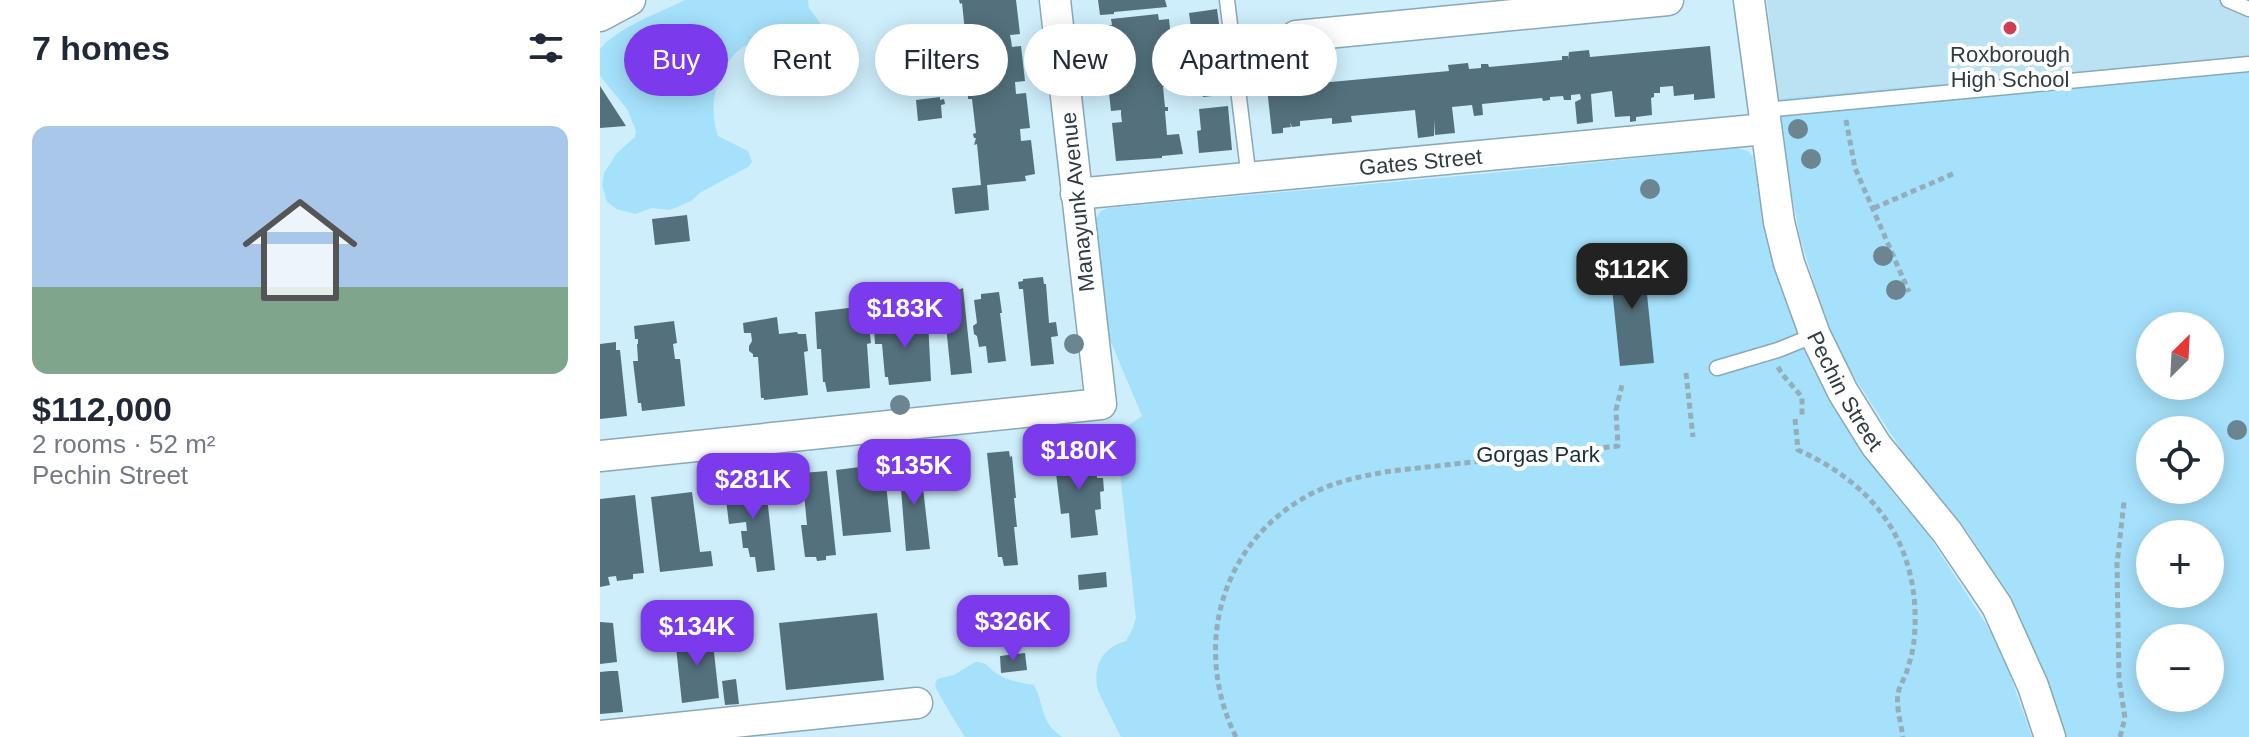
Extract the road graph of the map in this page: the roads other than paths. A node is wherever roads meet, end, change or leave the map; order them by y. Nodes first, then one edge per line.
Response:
1 (630, 0) edge
2 (1055, 0) edge
3 (1227, 0) edge
4 (1668, 0) edge
5 (1749, 0) edge
6 (2228, 0) edge
7 (2249, 9) edge
8 (600, 16) edge
9 (1337, 32) edge
10 (2249, 64) edge
11 (1765, 120) junction
12 (1249, 179) junction
13 (1076, 194) junction
14 (1815, 335) junction
15 (1717, 368) dead end
16 (600, 456) edge
17 (917, 703) dead end
18 (600, 736) edge
19 (2050, 737) edge

1 - 8 street
2 - 13 street, Manayunk Avenue
3 - 12 lane
4 - 9 street
5 - 11 street, Pechin Street
6 - 7 lane
10 - 11 lane
11 - 12 street, Gates Street
11 - 14 street, Pechin Street
12 - 13 street, Gates Street
13 - 16 street, Manayunk Avenue
14 - 15 lane
14 - 19 street, Pechin Street
17 - 18 street

